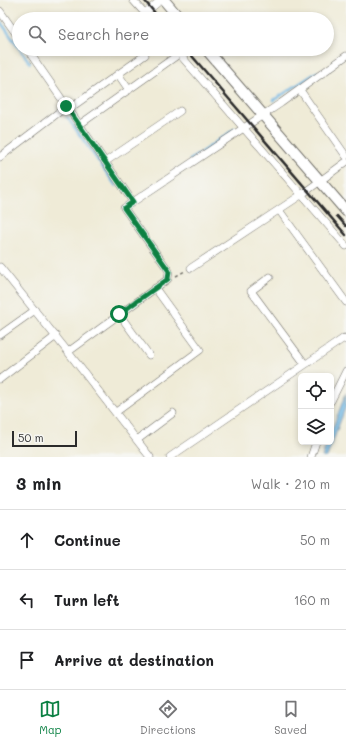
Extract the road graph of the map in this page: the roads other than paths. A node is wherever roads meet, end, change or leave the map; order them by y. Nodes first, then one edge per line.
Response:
1 (133, 0) edge
2 (162, 0) edge
3 (0, 11) edge
4 (144, 12) edge
5 (151, 12) edge
6 (173, 12) edge
7 (12, 28) edge
8 (31, 56) edge
9 (145, 56) dead end
10 (171, 56) edge
11 (181, 56) edge
12 (212, 56) edge
13 (346, 56) edge
14 (118, 74) junction
15 (129, 90) junction
16 (300, 90) junction
17 (68, 108) junction
18 (180, 111) dead end
19 (263, 115) junction
20 (80, 125) junction
21 (243, 128) junction
22 (346, 156) edge
23 (0, 157) edge
24 (105, 162) junction
25 (346, 162) edge
26 (319, 181) junction
27 (301, 195) junction
28 (133, 202) junction
29 (278, 210) junction
30 (346, 212) edge
31 (346, 246) edge
32 (0, 267) edge
33 (191, 268) road end
34 (7, 276) junction
35 (270, 277) dead end
36 (0, 281) edge
37 (155, 288) junction
38 (346, 302) edge
39 (35, 310) junction
40 (119, 314) junction
41 (0, 335) edge
42 (56, 336) junction
43 (345, 338) edge
44 (68, 352) junction
45 (149, 355) dead end
46 (305, 364) junction
47 (346, 371) edge
48 (0, 379) edge
49 (334, 395) edge
50 (116, 412) junction
51 (173, 413) dead end
52 (137, 440) junction
53 (315, 445) edge
54 (150, 457) edge
55 (170, 457) edge
56 (310, 457) edge

1 - 4 street
2 - 5 street
2 - 6 street
3 - 7 street
8 - 17 street
9 - 14 street
10 - 15 street
11 - 21 street
12 - 19 street
13 - 16 street
14 - 15 street
14 - 17 street
15 - 20 street
16 - 19 street
16 - 22 street
17 - 20 street
17 - 23 street
18 - 24 street
19 - 21 street
19 - 26 street
20 - 24 street
21 - 27 street
21 - 28 street
24 - 28 street
25 - 26 street
26 - 27 street
26 - 30 street
27 - 29 street
27 - 31 street
28 - 37 street
29 - 33 street
29 - 38 street
32 - 34 street
34 - 36 street
34 - 39 street
35 - 46 street
37 - 40 street
37 - 50 street
39 - 41 street
39 - 42 street
40 - 44 street
40 - 45 street
42 - 44 street
42 - 48 street
43 - 46 street
44 - 50 street
46 - 55 street
47 - 49 street
50 - 52 street
51 - 52 street
52 - 54 street
53 - 56 street

